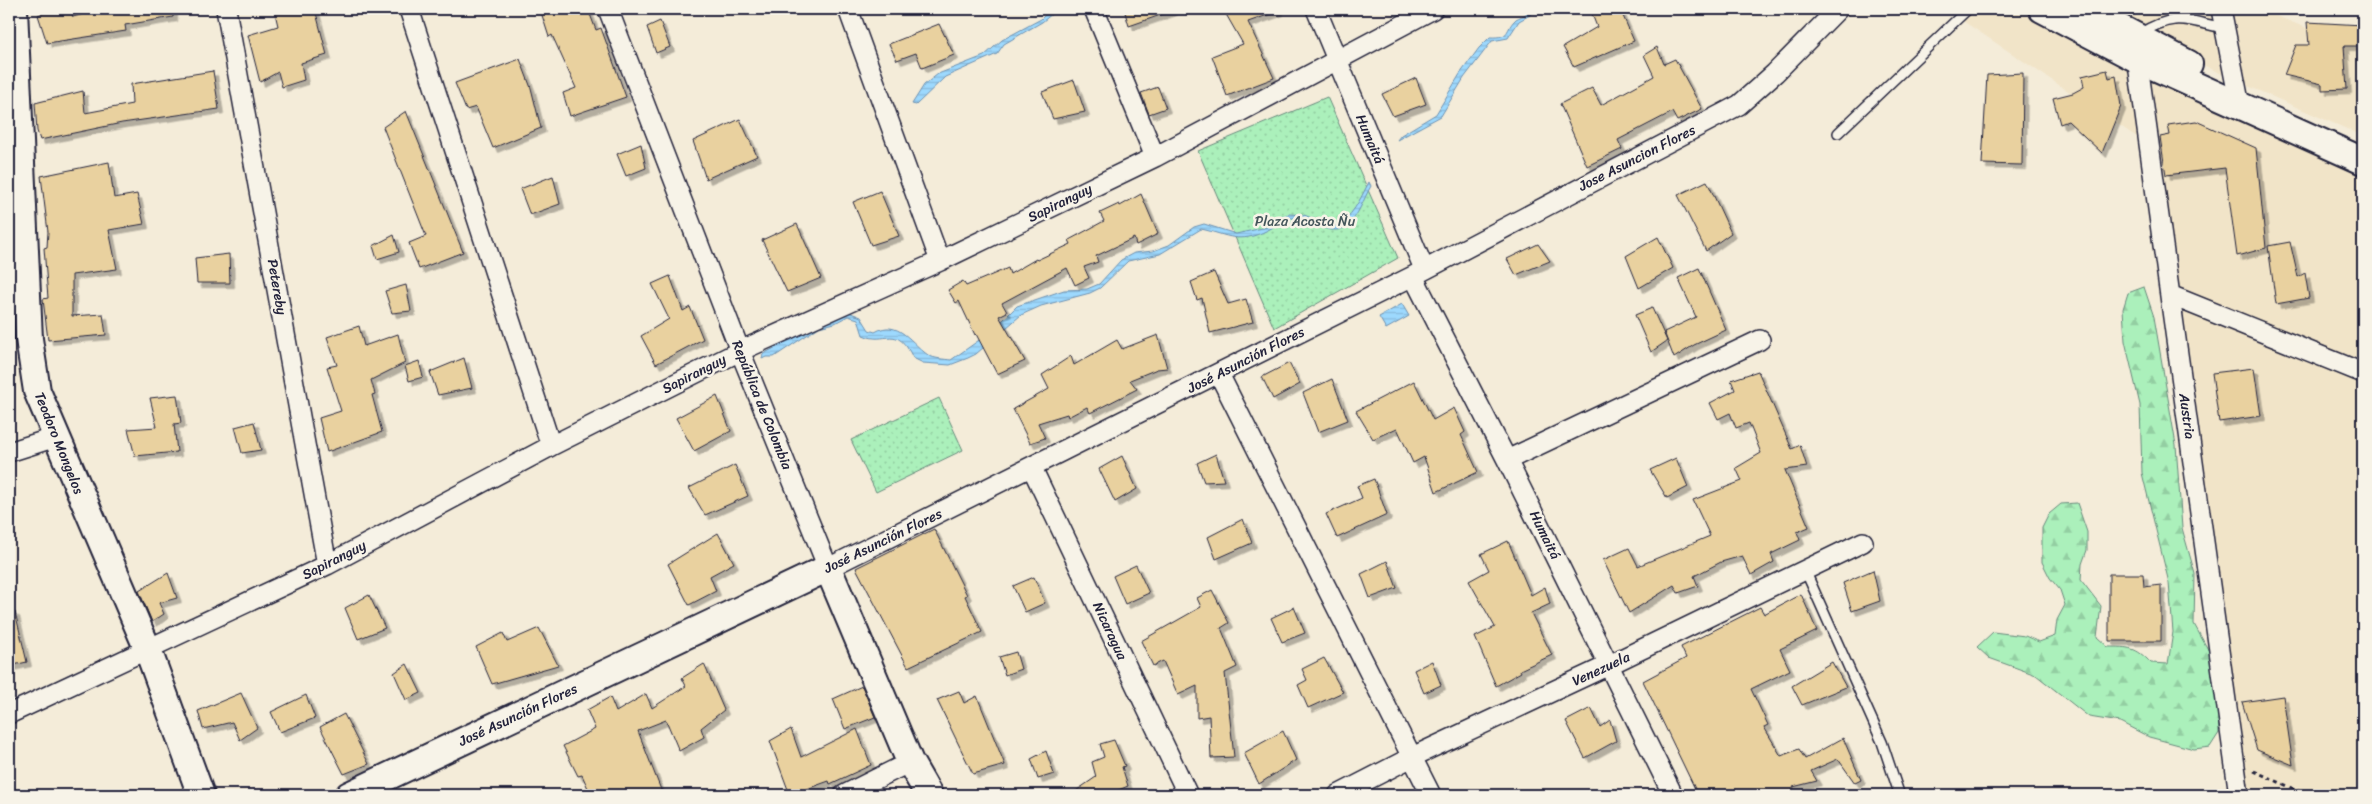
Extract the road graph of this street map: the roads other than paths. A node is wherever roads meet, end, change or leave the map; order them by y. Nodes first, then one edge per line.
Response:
1 (14, 9) edge
2 (226, 9) edge
3 (409, 9) edge
4 (608, 9) edge
5 (848, 9) edge
6 (1094, 9) edge
7 (1316, 9) edge
8 (1432, 9) edge
9 (1838, 9) edge
10 (1968, 9) edge
11 (2042, 9) edge
12 (2084, 9) edge
13 (2221, 9) edge
14 (2224, 28) junction
15 (2136, 48) junction
16 (1336, 58) junction
17 (2239, 95) junction
18 (1838, 133) dead end
19 (2363, 142) edge
20 (1155, 157) junction
21 (2363, 161) edge
22 (940, 260) junction
23 (1418, 272) junction
24 (2170, 295) junction
25 (1760, 340) dead end
26 (740, 350) junction
27 (2363, 373) edge
28 (1219, 374) junction
29 (56, 437) junction
30 (551, 446) junction
31 (9, 452) edge
32 (1508, 460) junction
33 (1032, 468) junction
34 (1863, 542) dead end
35 (327, 565) junction
36 (828, 568) junction
37 (1805, 570) junction
38 (148, 650) junction
39 (1609, 665) junction
40 (9, 714) edge
41 (1412, 756) junction
42 (910, 762) junction
43 (1899, 793) dead end
44 (201, 795) edge
45 (349, 795) edge
46 (844, 795) edge
47 (929, 795) edge
48 (1188, 795) edge
49 (1338, 795) edge
50 (1431, 795) edge
51 (1673, 795) edge
52 (2239, 795) edge

1 - 29 street, Teodoro Mongelos
2 - 35 street, Petereby
3 - 30 street
4 - 26 street, República de Colombia
5 - 22 street
6 - 20 street
7 - 16 street, Humaitá
8 - 16 street, Sapiranguy
9 - 23 street, Jose Asuncion Flores
10 - 18 lane
11 - 15 street
12 - 15 street
13 - 14 street
14 - 15 lane
14 - 17 street
15 - 17 street
15 - 24 street, Austria
16 - 20 street, Sapiranguy
16 - 23 street, Humaitá
17 - 19 street
17 - 21 street
20 - 22 street, Sapiranguy
22 - 26 street, Sapiranguy
23 - 28 street, José Asunción Flores
23 - 32 street, Humaitá
24 - 27 street
24 - 52 street, Austria
25 - 32 street
26 - 30 street, Sapiranguy
26 - 36 street, República de Colombia
28 - 33 street, José Asunción Flores
28 - 41 street
29 - 31 street
29 - 38 street, Teodoro Mongelos
30 - 35 street, Sapiranguy
32 - 39 street, Humaitá
33 - 36 street, José Asunción Flores
33 - 48 street, Nicaragua
34 - 37 street, Venezuela
35 - 38 street, Sapiranguy
36 - 42 street, República de Colombia
36 - 45 street, José Asunción Flores
37 - 39 street, Venezuela
37 - 43 lane
38 - 40 street, Sapiranguy
38 - 44 street, Teodoro Mongelos
39 - 41 street, Venezuela
39 - 51 street, Humaitá
41 - 49 street, Venezuela
41 - 50 street
42 - 46 street
42 - 47 street, República de Colombia

